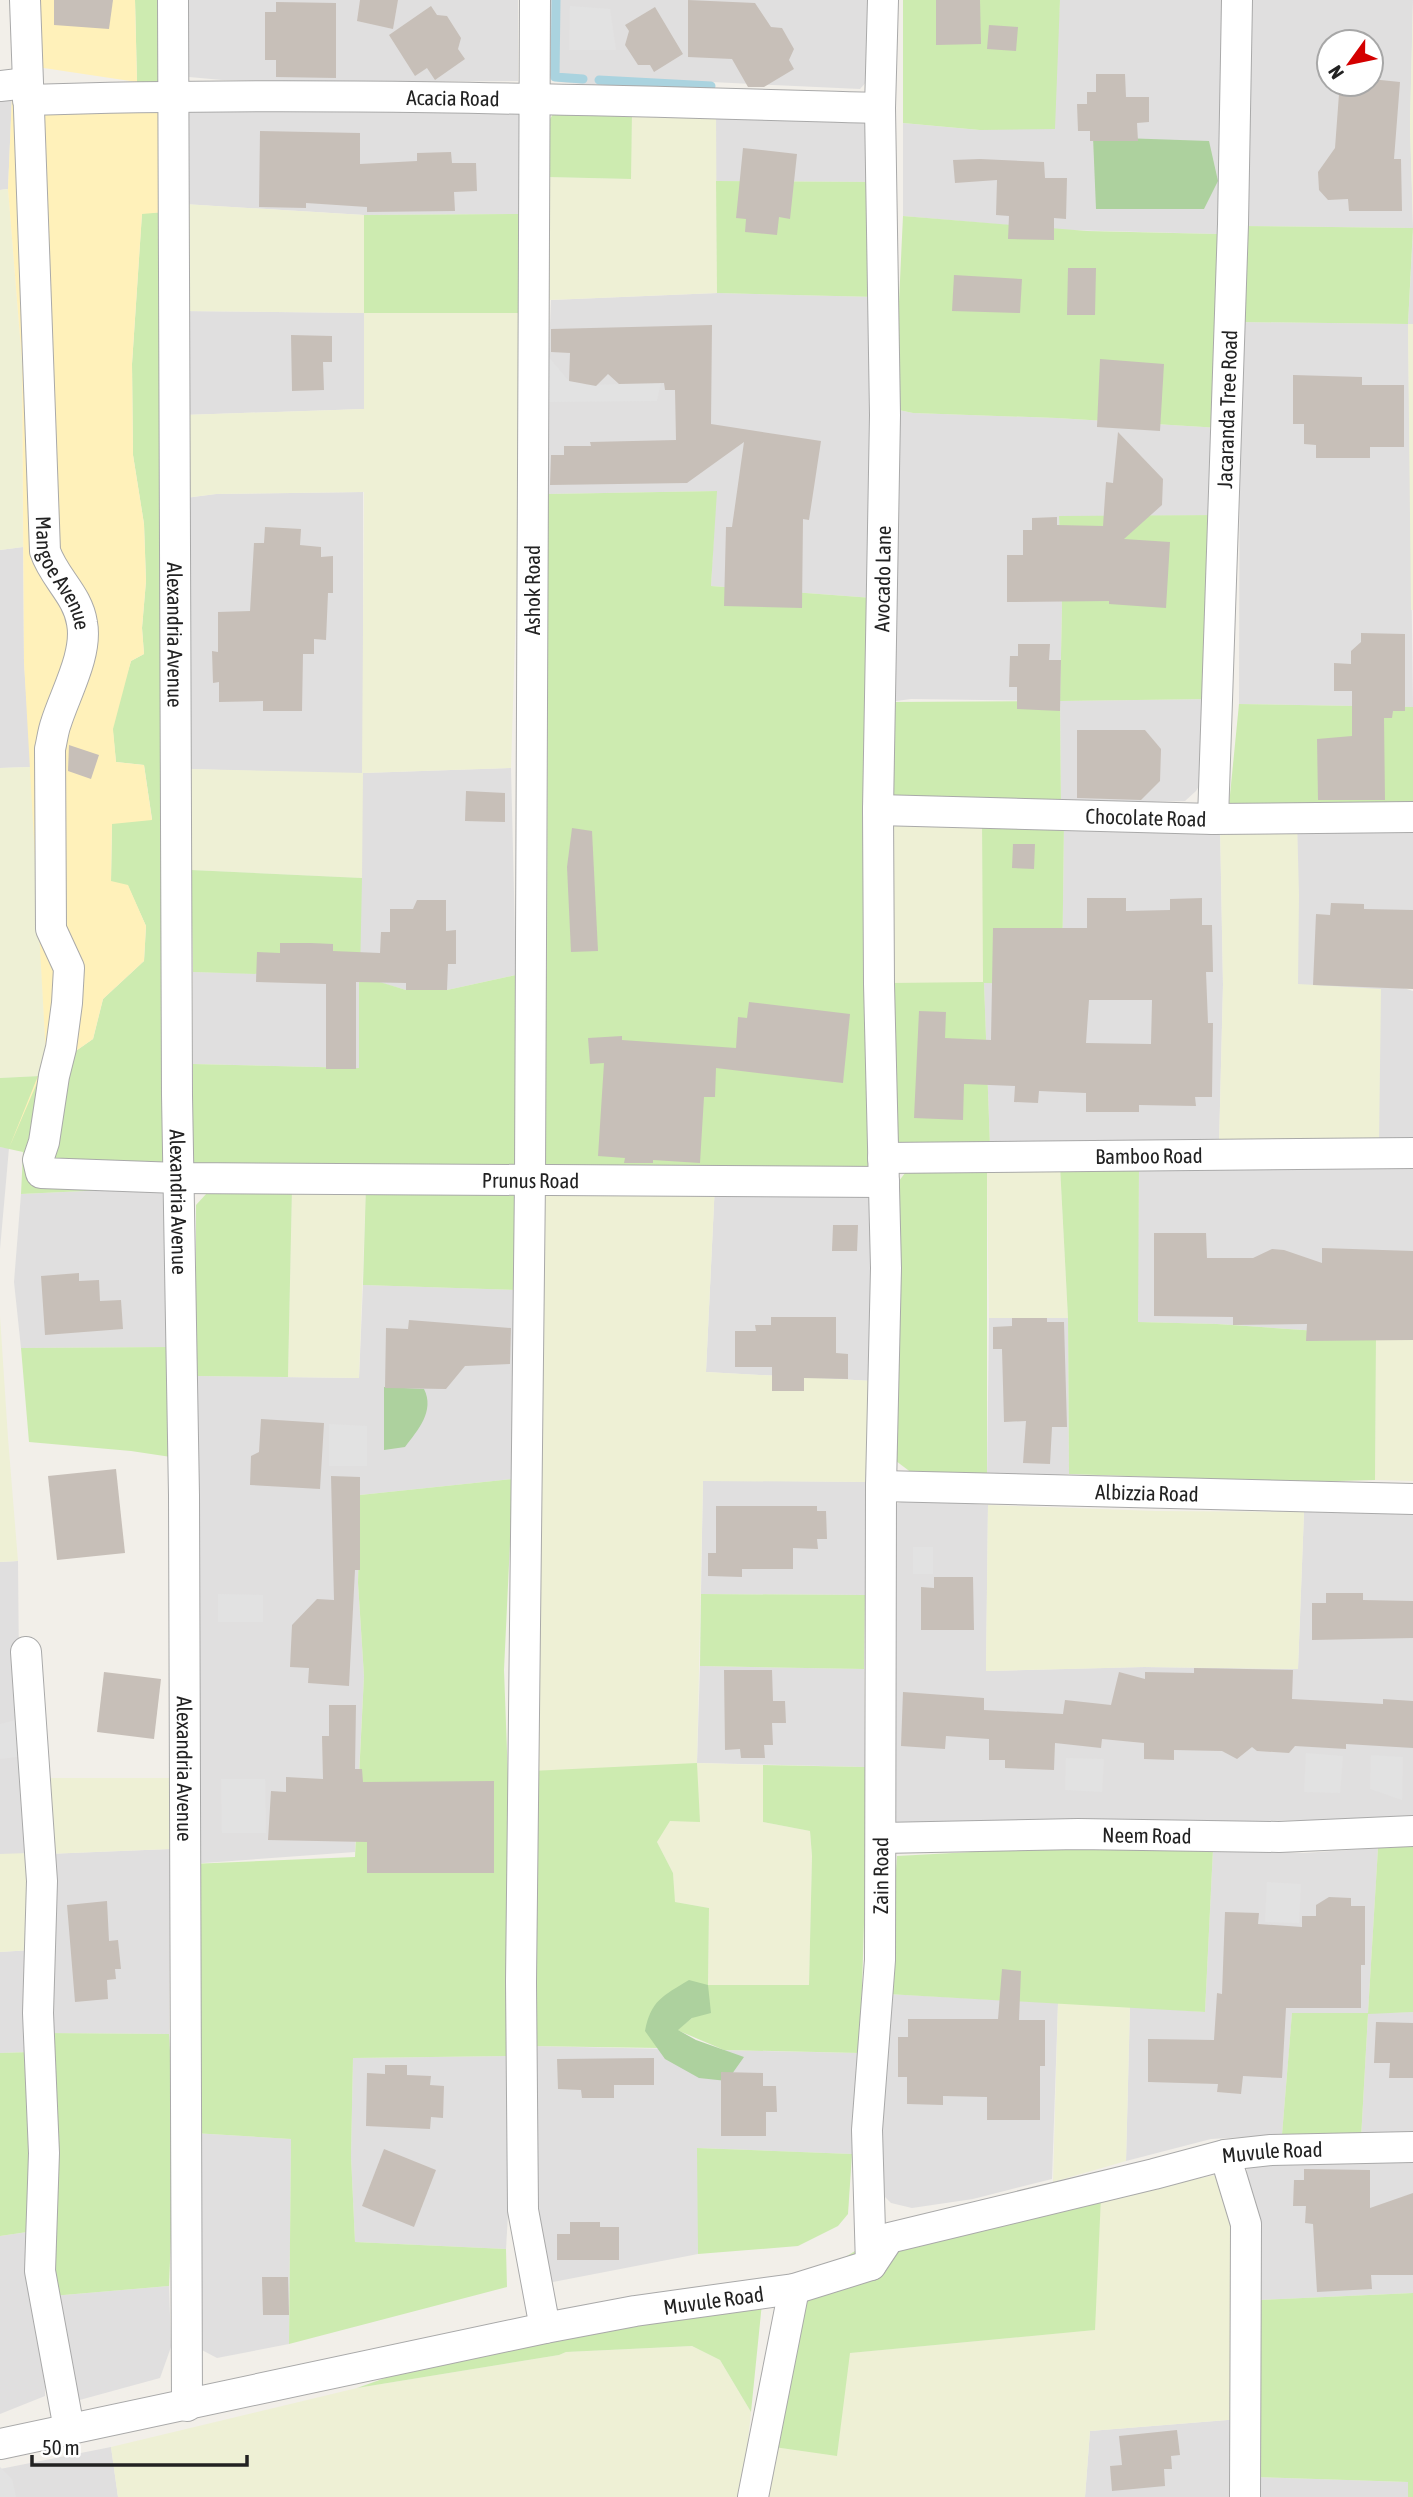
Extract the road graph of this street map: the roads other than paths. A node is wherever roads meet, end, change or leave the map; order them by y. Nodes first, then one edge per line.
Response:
1 (25, 0) edge
2 (173, 0) edge
3 (535, 0) edge
4 (883, 0) edge
5 (1237, 0) edge
6 (18, 90) edge
7 (172, 95) junction
8 (534, 99) junction
9 (880, 108) junction
10 (878, 810) junction
11 (1413, 817) edge
12 (1213, 819) junction
13 (1413, 1153) edge
14 (884, 1170) junction
15 (41, 1173) joint
16 (178, 1178) junction
17 (530, 1180) junction
18 (881, 1486) junction
19 (1413, 1499) edge
20 (26, 1652) dead end
21 (1413, 1831) edge
22 (881, 1838) junction
23 (1413, 2147) edge
24 (1225, 2155) junction
25 (871, 2265) junction
26 (793, 2289) junction
27 (545, 2329) junction
28 (187, 2406) junction
29 (69, 2429) junction
30 (0, 2444) edge
31 (753, 2497) edge
32 (1245, 2497) edge

1 - 6 street, Mangoe Avenue
2 - 7 street, Alexandria Avenue
3 - 8 street, Ashok Road
4 - 9 street, Avocado Lane
5 - 12 street, Jacaranda Tree Road
6 - 7 street, Acacia Road
6 - 15 street, Mangoe Avenue
7 - 8 street, Acacia Road
7 - 16 street, Alexandria Avenue
8 - 9 street, Acacia Road
8 - 17 street, Ashok Road
9 - 10 street, Avocado Lane
10 - 12 street, Chocolate Road
10 - 14 street, Avocado Lane
11 - 12 street, Chocolate Road
13 - 14 street, Bamboo Road
14 - 17 street, Prunus Road
14 - 18 street, Zain Road
15 - 16 street, Prunus Road
16 - 17 street, Prunus Road
16 - 28 street, Alexandria Avenue
17 - 27 street, Ashok Road
18 - 19 street, Albizzia Road
18 - 22 street, Zain Road
20 - 29 street
21 - 22 street, Neem Road
22 - 25 street, Zain Road
23 - 24 street, Muvule Road
24 - 25 street, Muvule Road
24 - 32 street
25 - 26 street, Muvule Road
26 - 27 street, Muvule Road
26 - 31 street
27 - 28 street, Muvule Road
28 - 29 street, Muvule Road
29 - 30 street, Muvule Road

